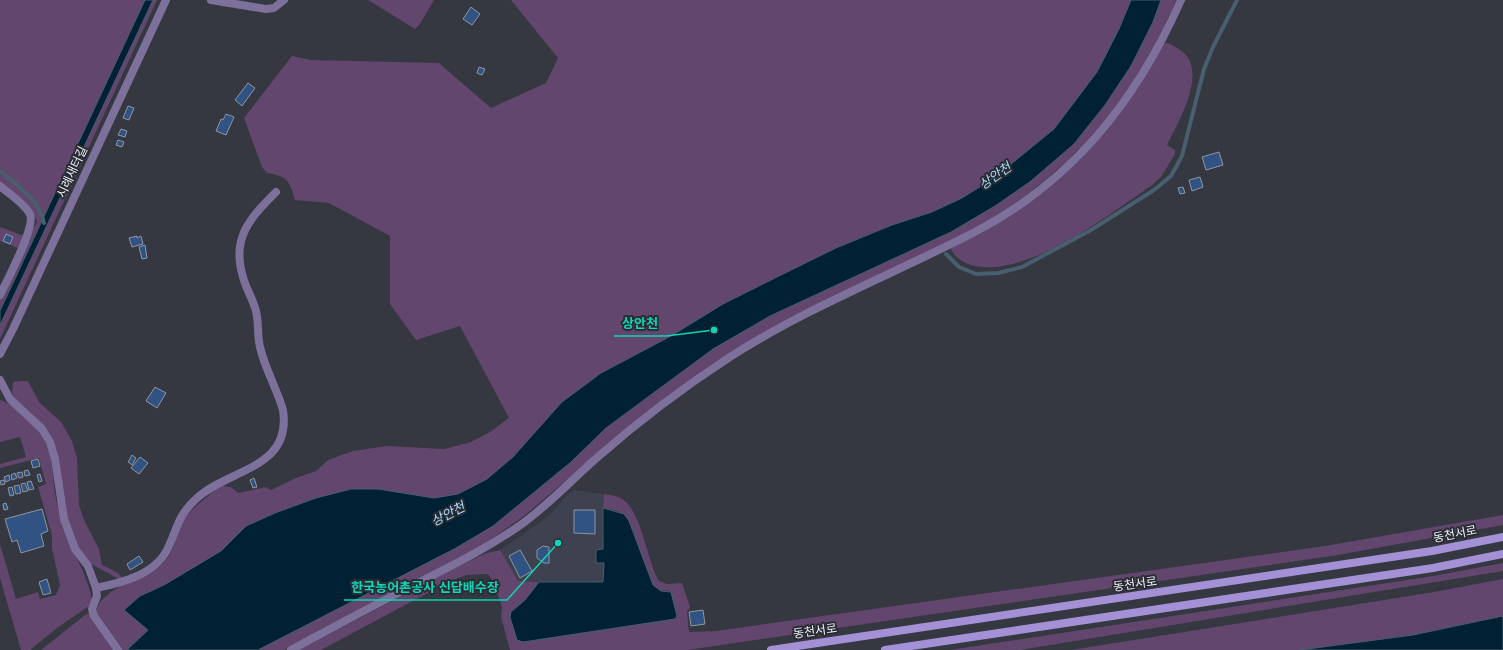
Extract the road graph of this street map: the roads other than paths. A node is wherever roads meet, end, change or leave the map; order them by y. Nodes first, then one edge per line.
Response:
1 (166, 0) edge
2 (210, 0) edge
3 (284, 0) edge
4 (1181, 0) edge
5 (0, 186) edge
6 (276, 192) dead end
7 (0, 295) edge
8 (0, 354) edge
9 (0, 380) edge
10 (1503, 537) edge
11 (1503, 554) edge
12 (96, 588) junction
13 (118, 650) edge
14 (291, 650) edge
15 (771, 650) edge
16 (885, 650) edge

1 - 8 street, 시례새터길
2 - 3 street
4 - 14 street
5 - 7 street
6 - 12 street
9 - 12 street
10 - 15 main road, 동천서로
11 - 16 main road
12 - 13 street

